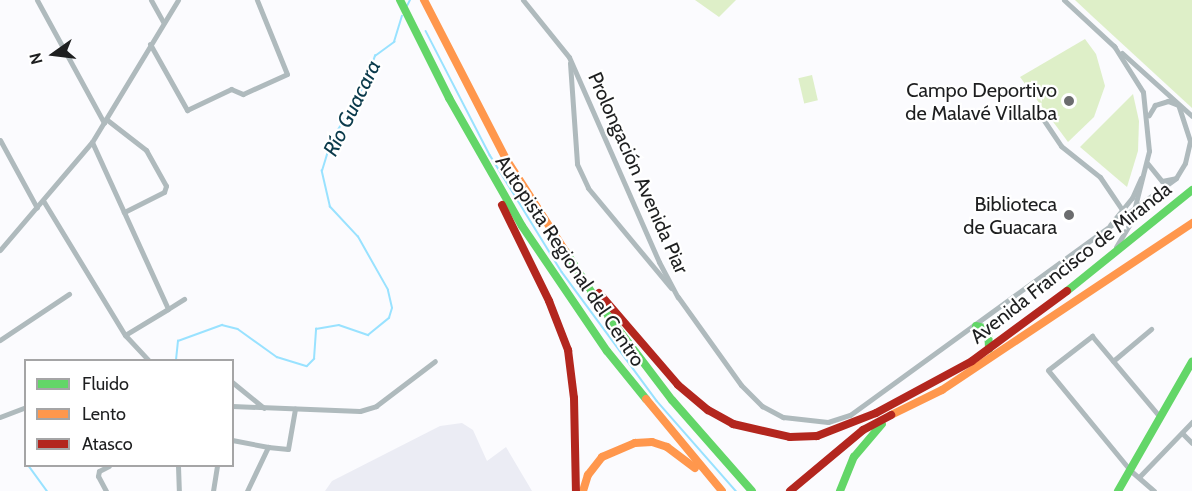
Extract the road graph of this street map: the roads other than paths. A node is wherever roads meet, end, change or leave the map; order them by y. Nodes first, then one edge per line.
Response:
1 (36, 0) edge
2 (151, 0) edge
3 (178, 0) edge
4 (256, 0) edge
5 (400, 0) edge
6 (424, 0) edge
7 (523, 0) edge
8 (1064, 0) edge
9 (163, 22) junction
10 (150, 44) junction
11 (1114, 46) junction
12 (570, 61) junction
13 (449, 98) junction
14 (1178, 105) junction
15 (1192, 117) edge
16 (1044, 119) dead end
17 (105, 121) junction
18 (1186, 121) junction
19 (1148, 124) junction
20 (0, 140) edge
21 (92, 142) junction
22 (1147, 163) junction
23 (1176, 178) junction
24 (1192, 190) edge
25 (44, 202) junction
26 (37, 208) junction
27 (1122, 210) junction
28 (1134, 211) junction
29 (124, 212) junction
30 (539, 214) junction
31 (1192, 224) edge
32 (1106, 229) junction
33 (0, 250) edge
34 (1103, 261) junction
35 (69, 294) dead end
36 (678, 297) junction
37 (184, 299) dead end
38 (168, 309) junction
39 (976, 326) junction
40 (1151, 329) dead end
41 (125, 334) junction
42 (0, 340) edge
43 (989, 349) junction
44 (147, 359) edge
45 (435, 361) dead end
46 (1113, 362) junction
47 (1192, 362) edge
48 (234, 384) edge
49 (234, 406) edge
50 (24, 408) edge
51 (266, 409) junction
52 (295, 409) junction
53 (876, 413) junction
54 (891, 415) junction
55 (0, 417) edge
56 (1160, 417) junction
57 (1192, 422) edge
58 (1182, 433) junction
59 (234, 440) edge
60 (1192, 443) edge
61 (268, 447) junction
62 (106, 467) edge
63 (178, 467) edge
64 (217, 467) edge
65 (1130, 470) junction
66 (1140, 476) junction
67 (106, 491) edge
68 (179, 491) edge
69 (213, 491) edge
70 (248, 491) edge
71 (576, 491) edge
72 (583, 491) edge
73 (721, 491) edge
74 (752, 491) edge
75 (781, 491) edge
76 (790, 491) edge
77 (840, 491) edge
78 (1118, 491) edge
79 (1154, 491) edge

1 - 17 street
2 - 9 street
3 - 9 street
4 - 10 street
5 - 13 main road, Autopista Regional del Centro
6 - 30 main road, Autopista Regional del Centro
7 - 12 street, Prolongación Avenida Piar
8 - 11 street
9 - 10 street
10 - 17 street
11 - 14 street
11 - 19 street
12 - 36 street, Prolongación Avenida Piar
12 - 36 street, Prolongación Avenida Piar
13 - 71 main road
13 - 73 main road, Autopista Regional del Centro
14 - 15 street
14 - 18 street
14 - 19 street
15 - 18 street
16 - 27 street
17 - 21 street
17 - 29 street
18 - 23 street
19 - 22 street
20 - 26 street
21 - 25 street
21 - 29 street
22 - 23 street
22 - 27 street
22 - 28 street
23 - 28 street
24 - 34 main road, Avenida Francisco de Miranda
25 - 26 street
25 - 41 street
26 - 33 street
27 - 32 street
28 - 32 street
28 - 34 street
29 - 38 street
30 - 53 main road
30 - 74 main road, Autopista Regional del Centro
31 - 54 main road, Avenida Francisco de Miranda
32 - 39 street, Prolongación Avenida Piar
34 - 43 main road, Avenida Francisco de Miranda
35 - 42 street
36 - 39 street, Prolongación Avenida Piar
37 - 38 street
38 - 41 street
39 - 43 main road
40 - 46 street
41 - 44 street
43 - 53 main road, Avenida Francisco de Miranda
45 - 52 street
46 - 56 street
46 - 65 street
47 - 56 main road
48 - 51 street
49 - 51 street
50 - 55 street
51 - 52 street
52 - 61 street
53 - 75 main road
54 - 76 main road, Avenida Francisco de Miranda
54 - 77 main road
56 - 65 main road
57 - 58 street
58 - 60 street
58 - 66 street
59 - 61 street
61 - 70 street
62 - 67 street
63 - 68 street
64 - 69 street
65 - 66 street
65 - 78 main road
66 - 79 street
72 - 73 main road

